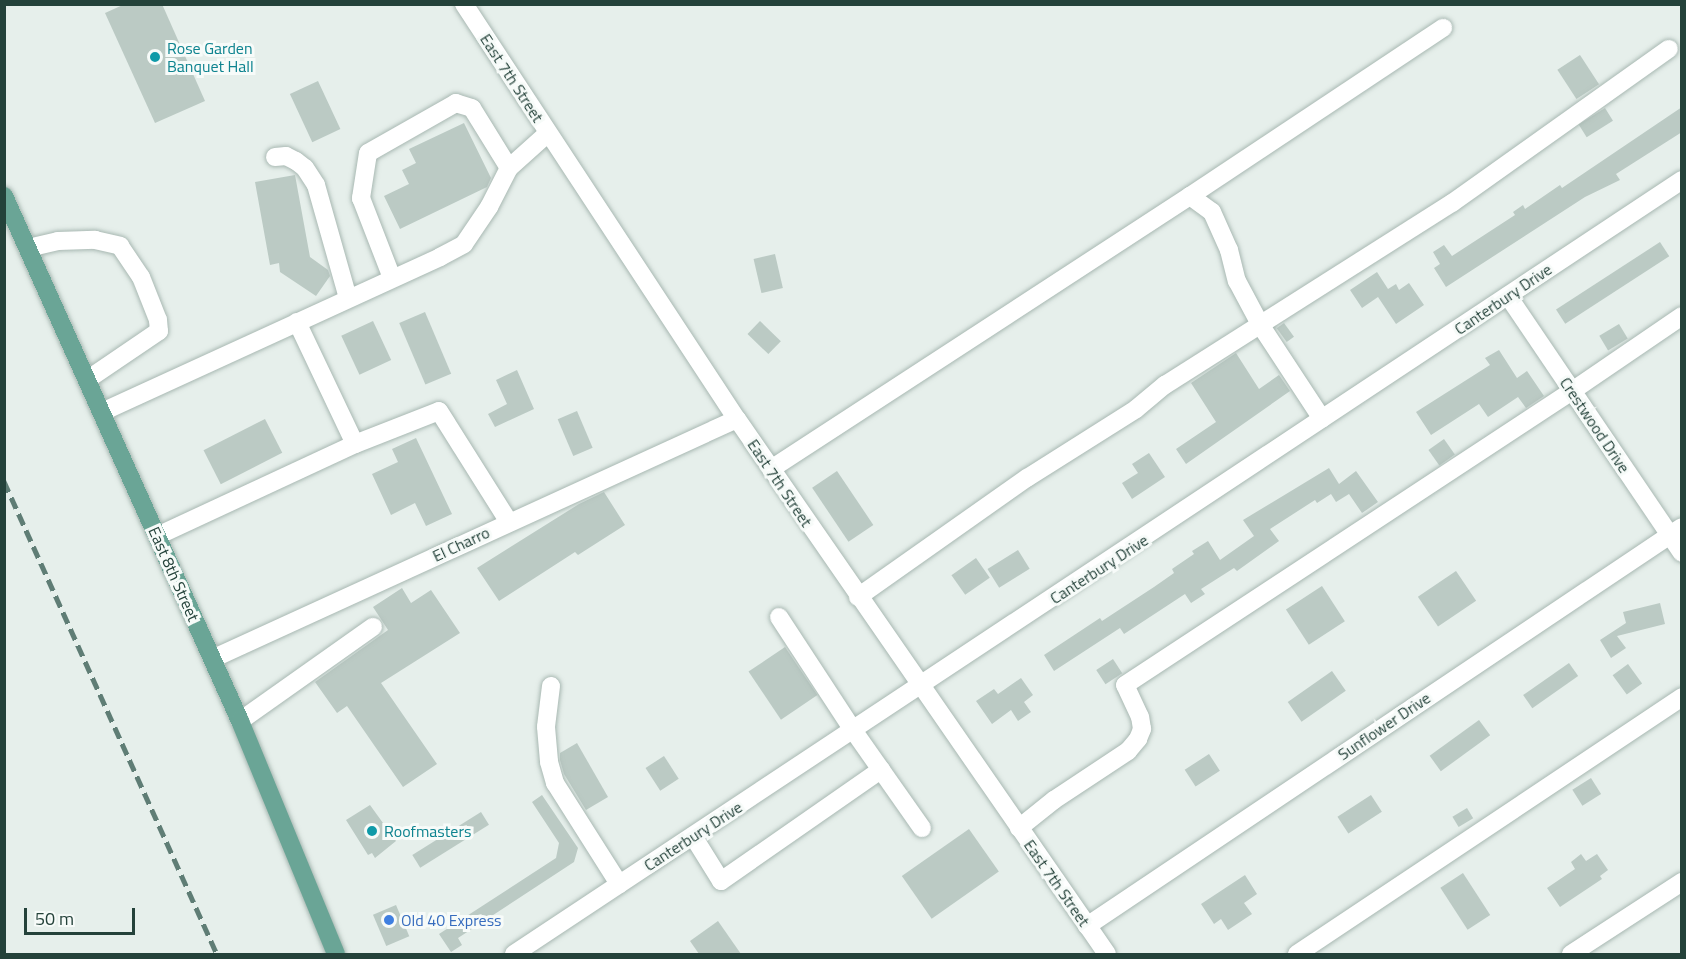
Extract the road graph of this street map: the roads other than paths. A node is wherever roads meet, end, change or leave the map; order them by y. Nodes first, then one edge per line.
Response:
1 (464, 4) edge
2 (1443, 28) dead end
3 (1669, 49) dead end
4 (548, 133) junction
5 (275, 157) dead end
6 (509, 168) junction
7 (1682, 180) edge
8 (4, 196) edge
9 (1190, 196) junction
10 (28, 248) junction
11 (393, 278) junction
12 (1508, 296) junction
13 (348, 298) junction
14 (1682, 316) edge
15 (297, 322) junction
16 (1261, 326) junction
17 (87, 380) junction
18 (1572, 391) junction
19 (102, 412) junction
20 (1322, 419) junction
21 (737, 420) junction
22 (355, 444) junction
23 (771, 469) junction
24 (509, 522) junction
25 (1675, 531) edge
26 (157, 536) junction
27 (1682, 553) edge
28 (858, 597) junction
29 (779, 617) dead end
30 (373, 627) dead end
31 (212, 659) junction
32 (551, 686) dead end
33 (920, 686) junction
34 (1682, 697) edge
35 (240, 721) junction
36 (853, 730) junction
37 (881, 770) junction
38 (922, 828) dead end
39 (1019, 828) junction
40 (693, 836) junction
41 (1682, 882) edge
42 (619, 884) junction
43 (1087, 926) junction
44 (336, 954) edge
45 (514, 954) edge
46 (1107, 954) edge
47 (1297, 954) edge
48 (1570, 954) edge

1 - 4 street, East 7th Street
2 - 9 street
3 - 16 street
4 - 6 street
4 - 21 street, East 7th Street
5 - 13 street
6 - 11 street
6 - 11 street
7 - 12 street, Canterbury Drive
8 - 10 main road, East 8th Street
9 - 16 street
9 - 23 street
10 - 17 main road, East 8th Street
10 - 17 street
11 - 13 street
12 - 18 street, Crestwood Drive
12 - 20 street, Canterbury Drive
13 - 15 street
14 - 18 street
15 - 19 street
15 - 22 street
16 - 20 street
16 - 28 street
17 - 19 main road, East 8th Street
18 - 25 street, Crestwood Drive
18 - 39 street
19 - 26 main road, East 8th Street
20 - 33 street, Canterbury Drive
21 - 23 street, East 7th Street
21 - 24 street
22 - 24 street, El Charro
22 - 26 street
23 - 28 street, East 7th Street
24 - 31 street, El Charro
25 - 27 street, Crestwood Drive
25 - 43 street, Sunflower Drive
26 - 31 main road, East 8th Street
28 - 33 street, East 7th Street
29 - 36 street
30 - 35 street
31 - 35 main road, East 8th Street
32 - 42 street
33 - 36 street, Canterbury Drive
33 - 39 street, East 7th Street
34 - 47 street
35 - 44 main road, East 8th Street
36 - 37 street
36 - 40 street, Canterbury Drive
37 - 38 street
37 - 40 street
39 - 43 street, East 7th Street
40 - 42 street, Canterbury Drive
41 - 48 street
42 - 45 street, Canterbury Drive
43 - 46 street, East 7th Street

